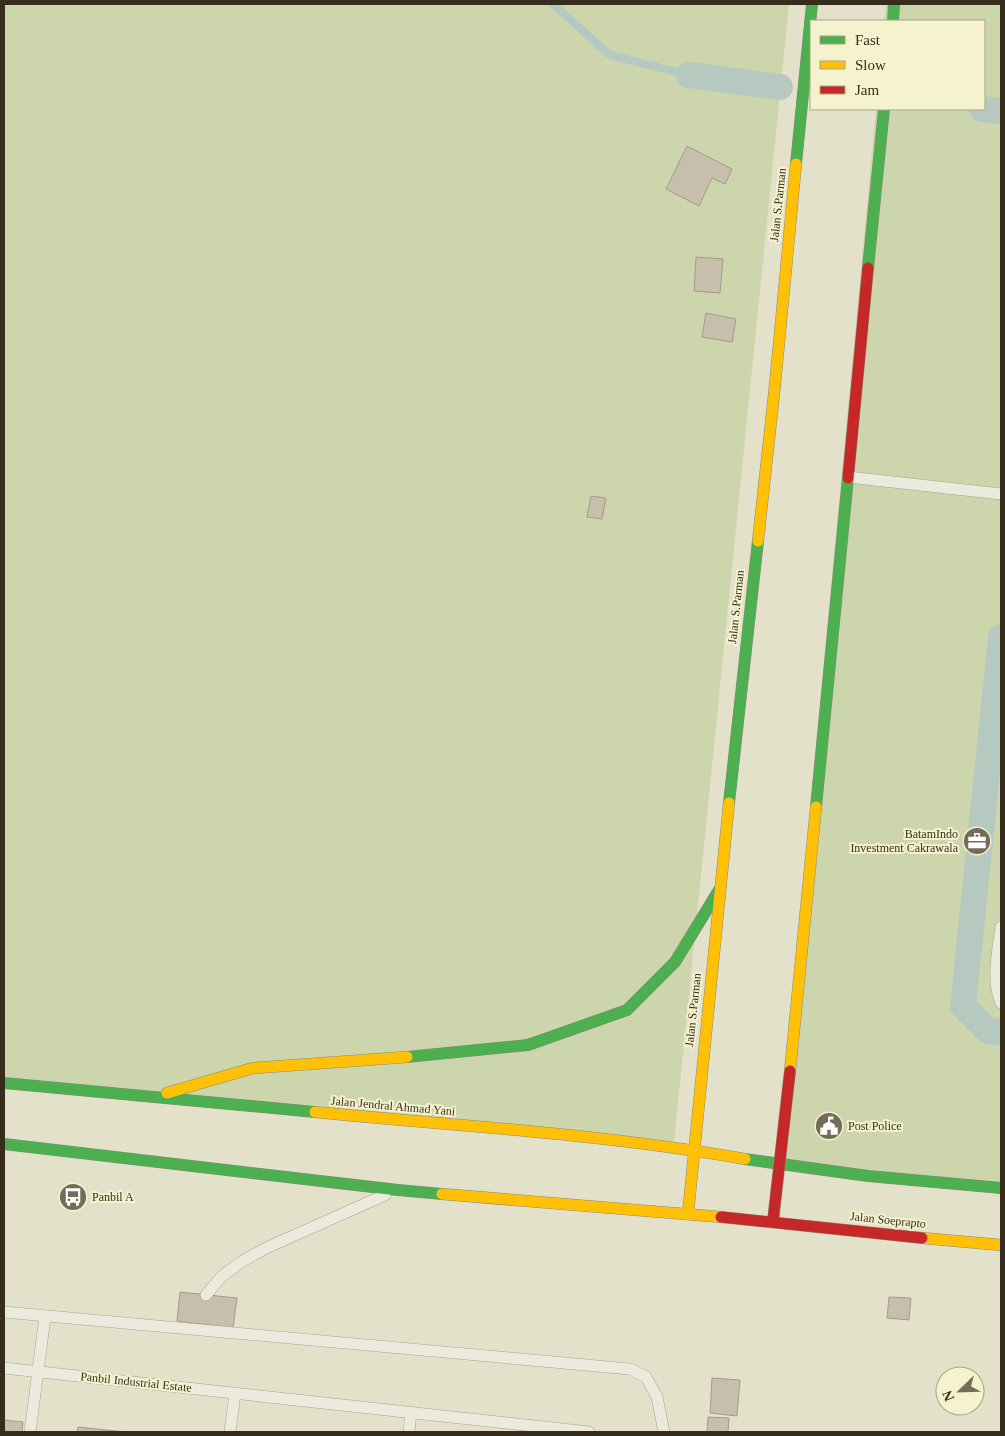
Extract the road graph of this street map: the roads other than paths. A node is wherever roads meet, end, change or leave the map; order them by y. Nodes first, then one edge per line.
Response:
1 (812, 4) edge
2 (894, 4) edge
3 (810, 20) edge
4 (893, 20) edge
5 (810, 25) edge
6 (884, 110) edge
7 (848, 477) junction
8 (997, 493) edge
9 (719, 890) junction
10 (1001, 927) edge
11 (1001, 1003) edge
12 (4, 1083) edge
13 (153, 1097) junction
14 (4, 1144) edge
15 (693, 1150) junction
16 (779, 1165) junction
17 (1001, 1188) edge
18 (398, 1190) junction
19 (688, 1214) junction
20 (773, 1221) junction
21 (1001, 1245) edge
22 (206, 1295) dead end
23 (4, 1312) edge
24 (45, 1317) junction
25 (4, 1368) edge
26 (37, 1372) junction
27 (235, 1393) junction
28 (411, 1412) junction
29 (30, 1432) edge
30 (230, 1432) edge
31 (408, 1432) edge
32 (583, 1432) edge
33 (664, 1432) edge

1 - 3 main road, Jalan S.Parman
2 - 4 main road
5 - 9 main road, Jalan S.Parman
6 - 7 main road
7 - 8 lane
7 - 16 main road
9 - 13 main road
9 - 15 main road, Jalan S.Parman
10 - 11 lane
12 - 13 main road, Jalan Jendral Ahmad Yani
13 - 15 main road, Jalan Jendral Ahmad Yani
14 - 18 main road
15 - 16 main road, Jalan Jendral Ahmad Yani
15 - 19 main road, Jalan S.Parman
16 - 17 main road
16 - 20 main road
18 - 19 main road
18 - 22 lane
19 - 20 main road
20 - 21 main road, Jalan Soeprapto
23 - 24 lane
24 - 26 lane
24 - 33 lane
25 - 26 lane, Panbil Industrial Estate
26 - 27 lane, Panbil Industrial Estate
26 - 29 lane
27 - 28 lane, Panbil Industrial Estate
27 - 30 lane
28 - 31 lane
28 - 32 lane, Panbil Industrial Estate

